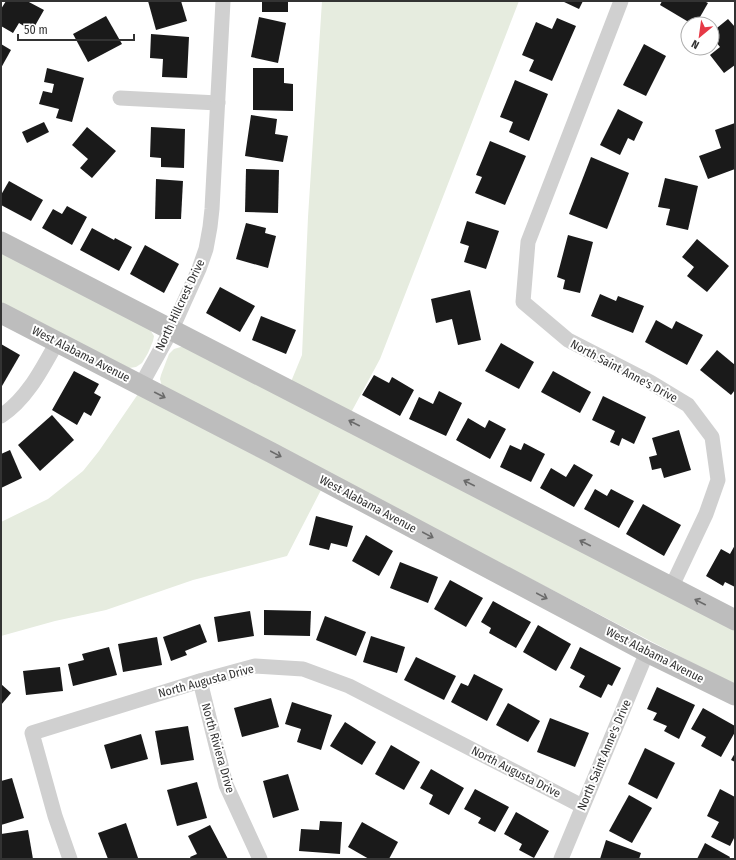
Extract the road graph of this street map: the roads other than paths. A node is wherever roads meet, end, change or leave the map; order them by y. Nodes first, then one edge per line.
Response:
1 (223, 1) edge
2 (621, 1) edge
3 (120, 98) dead end
4 (218, 103) junction
5 (1, 242) edge
6 (1, 313) edge
7 (172, 329) junction
8 (57, 342) junction
9 (141, 385) junction
10 (1, 416) edge
11 (671, 588) junction
12 (735, 620) edge
13 (647, 652) junction
14 (200, 681) junction
15 (735, 695) edge
16 (582, 806) junction
17 (70, 859) edge
18 (260, 859) edge
19 (561, 859) edge

1 - 4 street, North Hillcrest Drive
2 - 11 street, North Saint Anne's Drive
3 - 4 street
4 - 7 street, North Hillcrest Drive
5 - 7 street
6 - 8 street, West Alabama Avenue
7 - 9 street, North Hillcrest Drive
11 -> 7 street
8 - 9 street, West Alabama Avenue
8 - 10 street
9 -> 13 street, West Alabama Avenue
12 -> 11 street
13 - 15 street, West Alabama Avenue
13 - 16 street, North Saint Anne's Drive
14 - 16 street, North Augusta Drive
14 - 17 street, North Augusta Drive
14 - 18 street, North Riviera Drive
16 - 19 street, North Saint Anne's Drive

